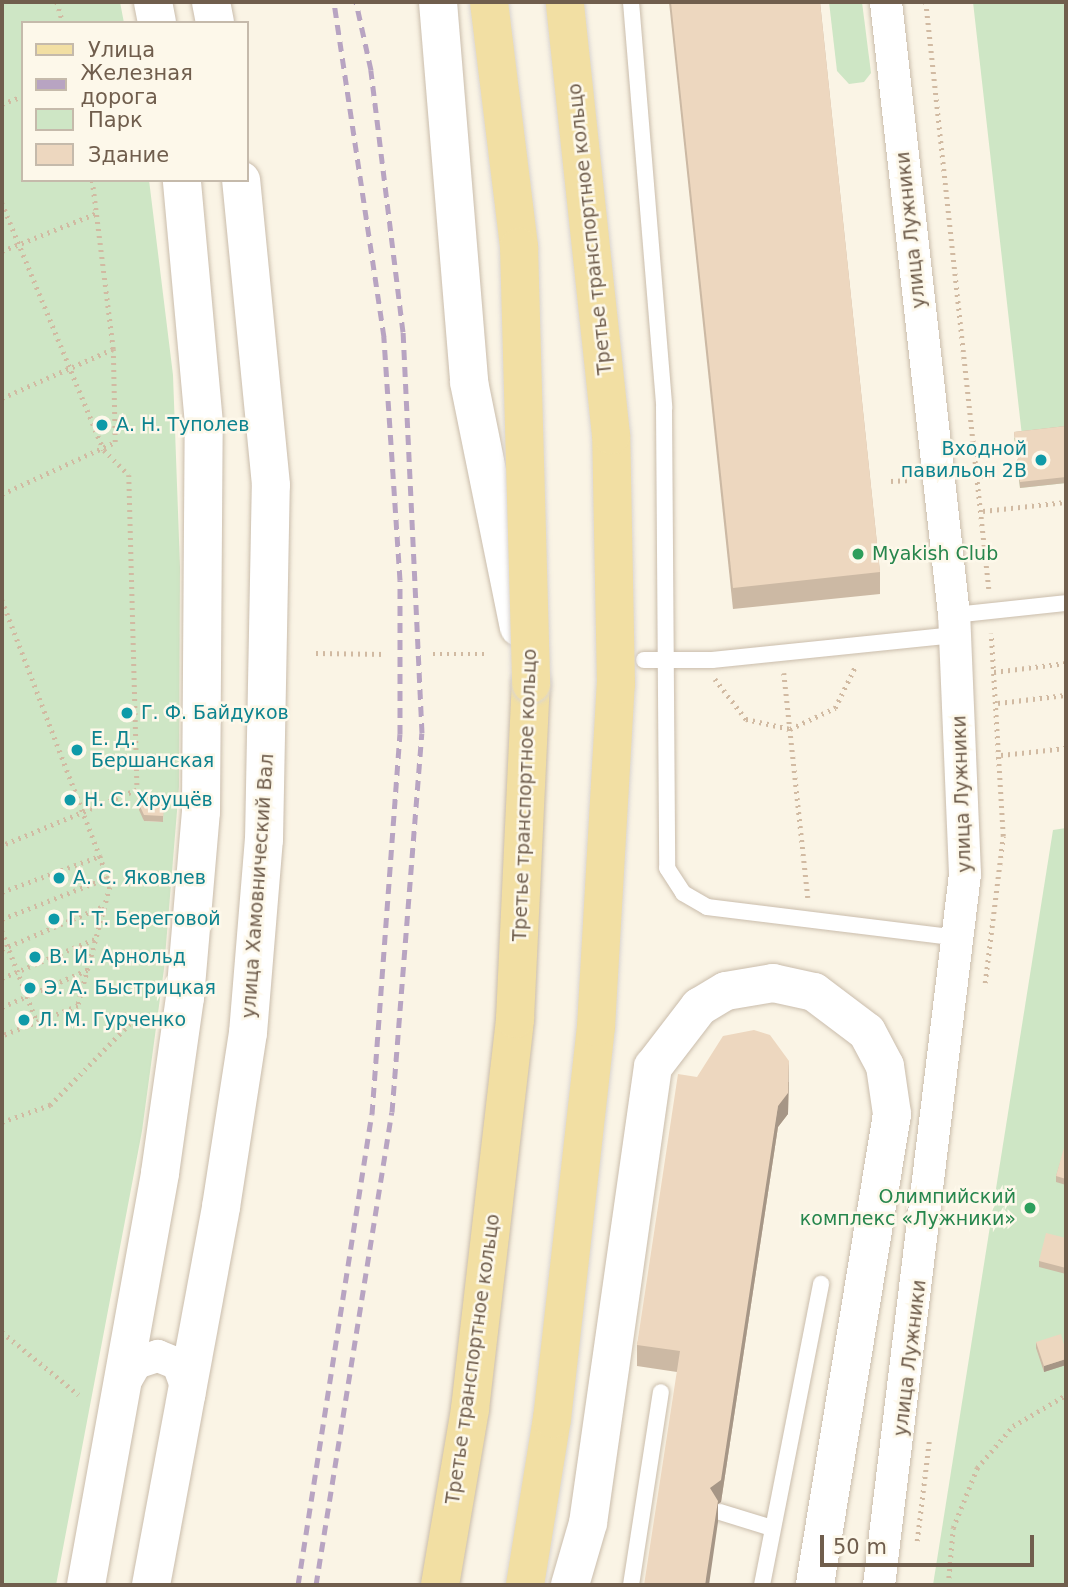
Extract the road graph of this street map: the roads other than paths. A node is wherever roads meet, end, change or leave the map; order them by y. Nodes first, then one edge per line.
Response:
1 (153, 2) edge
2 (211, 2) edge
3 (438, 2) edge
4 (489, 2) edge
5 (565, 2) edge
6 (631, 2) edge
7 (886, 2) edge
8 (157, 21) edge
9 (215, 21) edge
10 (182, 182) edge
11 (241, 182) edge
12 (1066, 603) edge
13 (955, 625) junction
14 (645, 660) dead end
15 (666, 660) junction
16 (531, 684) junction
17 (960, 938) junction
18 (821, 1284) dead end
19 (125, 1381) junction
20 (660, 1392) dead end
21 (189, 1395) junction
22 (720, 1512) edge
23 (772, 1528) junction
24 (86, 1585) edge
25 (150, 1585) edge
26 (440, 1585) edge
27 (525, 1585) edge
28 (570, 1585) edge
29 (631, 1585) edge
30 (762, 1585) edge
31 (815, 1585) edge
32 (879, 1585) edge

1 - 8 main road
2 - 9 main road
3 - 16 main road
4 - 16 main road, Третье транспортное кольцо, bridge
5 - 27 main road, Третье транспортное кольцо, bridge
6 - 15 lane
7 - 13 street, улица Лужники
10 - 19 main road
11 - 21 main road, улица Хамовнический Вал
12 - 13 lane
13 - 15 lane
13 - 17 street, улица Лужники
14 - 15 lane
15 - 17 lane
16 - 26 main road, Третье транспортное кольцо
17 - 32 street, улица Лужники
18 - 23 lane
19 - 21 street
19 - 24 main road
20 - 29 lane
21 - 25 main road, улица Хамовнический Вал
22 - 23 lane
23 - 30 lane
28 - 31 main road

